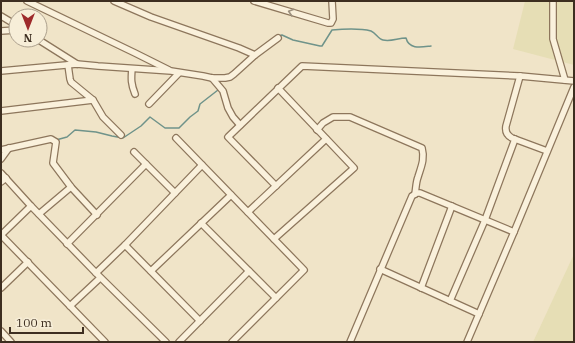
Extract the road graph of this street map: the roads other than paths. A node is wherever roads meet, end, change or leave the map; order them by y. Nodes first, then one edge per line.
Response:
1 (27, 1) edge
2 (114, 1) edge
3 (254, 1) edge
4 (332, 1) edge
5 (553, 1) edge
6 (278, 38) dead end
7 (48, 46) edge
8 (255, 55) junction
9 (77, 64) junction
10 (68, 65) junction
11 (132, 69) junction
12 (1, 71) edge
13 (171, 71) junction
14 (179, 73) junction
15 (520, 76) junction
16 (212, 78) junction
17 (565, 80) junction
18 (574, 81) edge
19 (574, 87) edge
20 (278, 88) junction
21 (135, 94) dead end
22 (572, 96) edge
23 (93, 100) junction
24 (149, 104) dead end
25 (1, 110) edge
26 (240, 125) junction
27 (317, 130) junction
28 (121, 135) dead end
29 (176, 138) dead end
30 (326, 139) junction
31 (515, 139) junction
32 (9, 147) junction
33 (1, 150) edge
34 (547, 151) junction
35 (134, 152) dead end
36 (1, 159) edge
37 (146, 164) junction
38 (202, 165) junction
39 (1, 173) edge
40 (3, 180) edge
41 (276, 186) junction
42 (71, 187) junction
43 (175, 193) junction
44 (415, 194) junction
45 (231, 195) junction
46 (31, 206) junction
47 (452, 206) junction
48 (248, 212) junction
49 (38, 214) junction
50 (97, 215) junction
51 (485, 220) junction
52 (201, 223) junction
53 (514, 232) junction
54 (1, 235) edge
55 (274, 239) junction
56 (67, 244) junction
57 (125, 245) junction
58 (28, 262) junction
59 (380, 269) junction
60 (150, 271) junction
61 (249, 271) junction
62 (98, 276) junction
63 (1, 288) edge
64 (421, 288) junction
65 (276, 298) junction
66 (450, 301) junction
67 (70, 306) junction
68 (479, 314) junction
69 (200, 321) junction
70 (1, 332) edge
71 (11, 342) edge
72 (105, 342) edge
73 (166, 342) edge
74 (180, 342) edge
75 (232, 342) edge
76 (350, 342) edge
77 (467, 342) edge

1 - 13 street
2 - 8 street
4 -> 3 street
5 - 17 street
6 - 8 street
7 - 9 street
8 - 16 street
9 - 10 street
9 - 11 street
10 - 12 street
10 - 23 street
11 - 13 street
11 - 21 street
13 - 14 street
14 - 16 street
14 - 24 street
15 - 17 street
15 - 20 street
15 - 31 street
16 - 26 street
17 - 18 street
19 - 22 street
20 - 26 street
20 - 27 street
22 - 34 street
23 - 25 street
23 - 28 street
26 - 41 street
27 - 30 street
27 - 44 street
29 - 38 street
30 - 41 street
30 - 55 street
31 - 34 street
31 - 51 street
32 - 33 street
32 - 36 street
32 - 42 street
34 - 53 street
35 - 37 street
37 - 43 street
37 - 50 street
38 - 43 street
38 - 45 street
39 - 40 street
40 - 46 street
41 - 48 street
42 - 49 street
42 - 50 street
43 - 57 street
44 - 47 street
44 - 59 street
45 - 48 street
45 - 52 street
46 - 49 street
46 - 54 street
47 - 51 street
47 - 64 street
48 - 55 street
49 - 56 street
50 - 56 street
51 - 53 street
51 - 66 street
52 - 60 street
52 - 61 street
53 - 68 street
54 - 58 street
55 - 65 street
56 - 62 street
57 - 60 street
57 - 62 street
58 - 63 street
58 - 67 street
59 - 64 street
59 - 76 street
60 - 69 street
61 - 65 street
61 - 69 street
62 - 67 street
62 - 73 street
64 - 66 street
65 - 75 street
66 - 68 street
67 - 72 street
68 - 77 street
69 - 74 street
70 - 71 street

